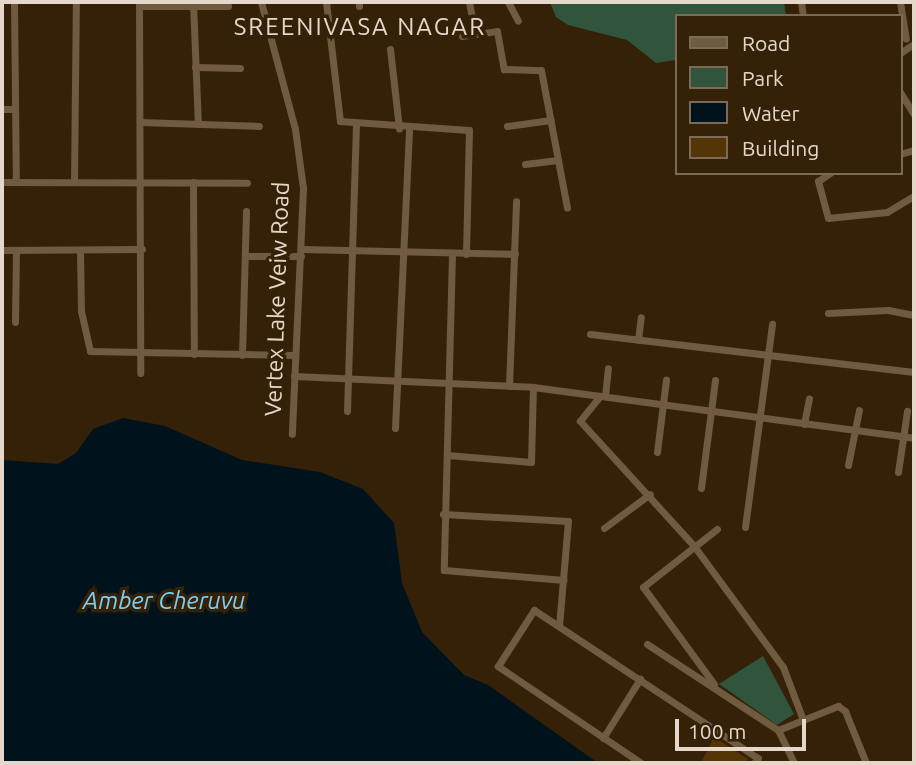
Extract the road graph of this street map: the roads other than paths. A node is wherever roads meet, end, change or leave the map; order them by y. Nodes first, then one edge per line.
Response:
1 (14, 2) edge
2 (76, 2) edge
3 (261, 2) edge
4 (326, 2) edge
5 (469, 2) edge
6 (508, 2) edge
7 (139, 4) edge
8 (193, 4) edge
9 (228, 6) dead end
10 (902, 14) edge
11 (518, 21) dead end
12 (474, 34) junction
13 (462, 36) dead end
14 (906, 39) dead end
15 (390, 49) dead end
16 (195, 67) junction
17 (240, 68) dead end
18 (902, 95) edge
19 (2, 109) edge
20 (15, 109) junction
21 (914, 114) edge
22 (551, 120) junction
23 (140, 122) junction
24 (198, 124) junction
25 (260, 126) dead end
26 (356, 126) junction
27 (508, 126) dead end
28 (399, 128) junction
29 (409, 128) junction
30 (558, 160) junction
31 (525, 164) dead end
32 (827, 175) edge
33 (2, 182) edge
34 (16, 182) junction
35 (74, 182) junction
36 (141, 182) junction
37 (193, 182) junction
38 (247, 183) dead end
39 (914, 196) edge
40 (516, 201) dead end
41 (567, 208) dead end
42 (246, 212) dead end
43 (142, 249) junction
44 (2, 250) edge
45 (16, 250) junction
46 (80, 250) junction
47 (352, 250) junction
48 (301, 253) junction
49 (402, 253) junction
50 (452, 254) junction
51 (466, 254) junction
52 (515, 254) junction
53 (245, 256) junction
54 (828, 313) dead end
55 (914, 315) edge
56 (641, 317) dead end
57 (15, 322) dead end
58 (772, 324) dead end
59 (590, 334) dead end
60 (638, 340) junction
61 (141, 353) junction
62 (194, 354) junction
63 (242, 355) junction
64 (295, 355) junction
65 (766, 355) junction
66 (608, 369) dead end
67 (914, 372) edge
68 (141, 373) dead end
69 (294, 376) junction
70 (348, 378) junction
71 (666, 380) dead end
72 (715, 380) dead end
73 (398, 382) junction
74 (451, 385) junction
75 (509, 386) junction
76 (533, 387) junction
77 (602, 396) junction
78 (809, 398) dead end
79 (664, 404) junction
80 (712, 409) junction
81 (859, 410) dead end
82 (346, 411) dead end
83 (907, 411) dead end
84 (759, 417) junction
85 (804, 424) junction
86 (394, 428) dead end
87 (855, 432) junction
88 (292, 434) dead end
89 (904, 437) junction
90 (914, 438) edge
91 (657, 452) dead end
92 (447, 456) junction
93 (848, 465) dead end
94 (898, 472) dead end
95 (701, 488) dead end
96 (650, 494) junction
97 (443, 514) junction
98 (745, 527) dead end
99 (604, 528) dead end
100 (717, 529) dead end
101 (694, 546) junction
102 (564, 580) junction
103 (559, 625) junction
104 (647, 644) dead end
105 (640, 679) junction
106 (717, 688) junction
107 (803, 720) junction
108 (778, 730) junction
109 (603, 738) junction
110 (641, 763) edge
111 (754, 763) edge
112 (794, 763) edge
113 (866, 763) edge

1 - 20 street
2 - 35 street
3 - 48 street, Vertex Lake Veiw Road
4 - 26 street
5 - 12 street
6 - 11 street
7 - 8 street
7 - 23 street
8 - 9 street
8 - 16 street
10 - 14 street
12 - 13 street
12 - 22 street
15 - 28 street
16 - 17 street
16 - 24 street
18 - 21 street
19 - 20 street
20 - 34 street
22 - 27 street
22 - 30 street
23 - 24 street
23 - 36 street
24 - 25 street
26 - 28 street
26 - 47 street
28 - 29 street
29 - 49 street
29 - 51 street
30 - 31 street
30 - 41 street
32 - 39 street
33 - 34 street
34 - 35 street
35 - 36 street
36 - 37 street
36 - 43 street
37 - 38 street
37 - 62 street
40 - 52 street
42 - 53 street
43 - 46 street
43 - 61 street
44 - 45 street
45 - 46 street
45 - 57 street
46 - 61 street
47 - 48 street
47 - 49 street
47 - 70 street
48 - 53 street
48 - 64 street, Vertex Lake Veiw Road
49 - 50 street
49 - 73 street
50 - 51 street
50 - 74 street
51 - 52 street
52 - 75 street
53 - 63 street
54 - 55 street
56 - 60 street
58 - 65 street
59 - 60 street
60 - 65 street
61 - 62 street
61 - 68 street
62 - 63 street
63 - 64 street
64 - 69 street, Vertex Lake Veiw Road
65 - 67 street
65 - 84 street
66 - 77 street
69 - 70 street
69 - 88 street, Vertex Lake Veiw Road
70 - 73 street
70 - 82 street
71 - 79 street
72 - 80 street
73 - 74 street
73 - 86 street
74 - 75 street
74 - 92 street
75 - 76 street
76 - 77 street
76 - 92 street
77 - 79 street
77 - 96 street
78 - 85 street
79 - 80 street
79 - 91 street
80 - 84 street
80 - 95 street
81 - 87 street
83 - 89 street
84 - 85 street
84 - 98 street
85 - 87 street
87 - 89 street
87 - 93 street
89 - 90 street
89 - 94 street
92 - 97 street
96 - 99 street
96 - 101 street
97 - 102 street
97 - 102 street
100 - 101 street
101 - 106 street
101 - 107 street
102 - 103 street
103 - 105 street
103 - 109 street
104 - 106 street
105 - 109 street
105 - 111 street
106 - 108 street
107 - 108 street
107 - 113 street
108 - 112 street
109 - 110 street

